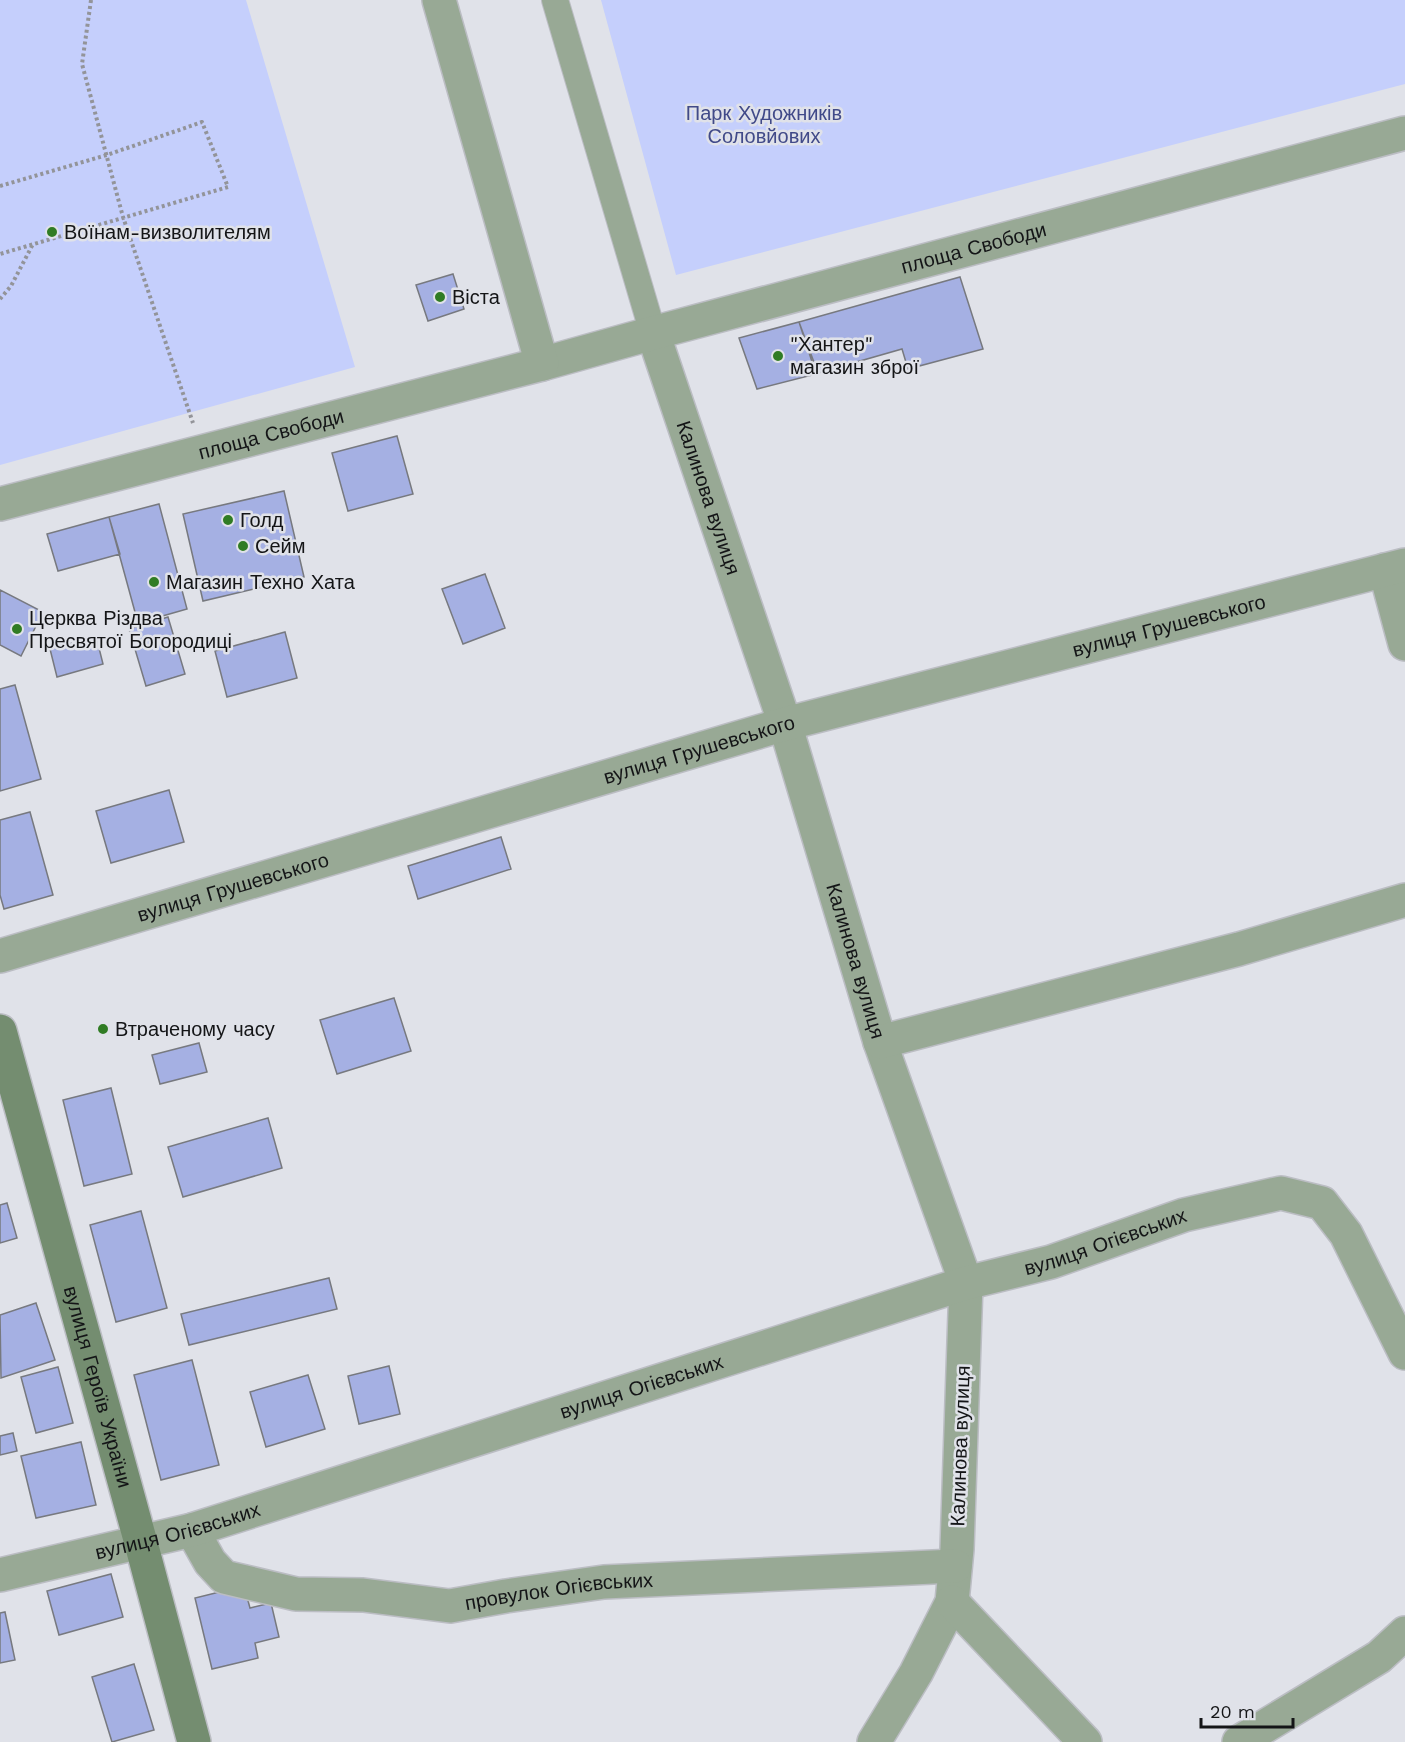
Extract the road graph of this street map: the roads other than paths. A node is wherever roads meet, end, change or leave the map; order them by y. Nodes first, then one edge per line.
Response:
1 (439, 0) edge
2 (555, 0) edge
3 (1405, 133) edge
4 (654, 333) junction
5 (542, 364) junction
6 (0, 504) edge
7 (1395, 567) edge
8 (1405, 644) edge
9 (785, 724) junction
10 (1405, 900) edge
11 (0, 956) edge
12 (0, 1030) edge
13 (880, 1042) junction
14 (966, 1283) junction
15 (1405, 1353) edge
16 (192, 1530) junction
17 (141, 1543) junction
18 (956, 1566) junction
19 (0, 1575) edge
20 (952, 1602) junction
21 (1405, 1633) edge
22 (194, 1742) edge
23 (874, 1742) edge
24 (1085, 1742) edge
25 (1239, 1742) edge

1 - 5 street
2 - 4 street
3 - 4 street, площа Свободи
4 - 5 street, площа Свободи
4 - 9 street, Калинова вулиця
5 - 6 street, площа Свободи
7 - 8 street
7 - 9 street, вулиця Грушевського
9 - 11 street, вулиця Грушевського
9 - 13 street, Калинова вулиця
10 - 13 street
12 - 17 main road, вулиця Героїв України
13 - 14 street, Калинова вулиця
14 - 15 street, вулиця Огієвських
14 - 16 street, вулиця Огієвських
14 - 18 street, Калинова вулиця
16 - 17 street, вулиця Огієвських
16 - 18 street, провулок Огієвських
17 - 19 street, вулиця Огієвських
17 - 22 main road, вулиця Героїв України
18 - 20 street, Калинова вулиця
20 - 23 street
20 - 24 street
21 - 25 street

